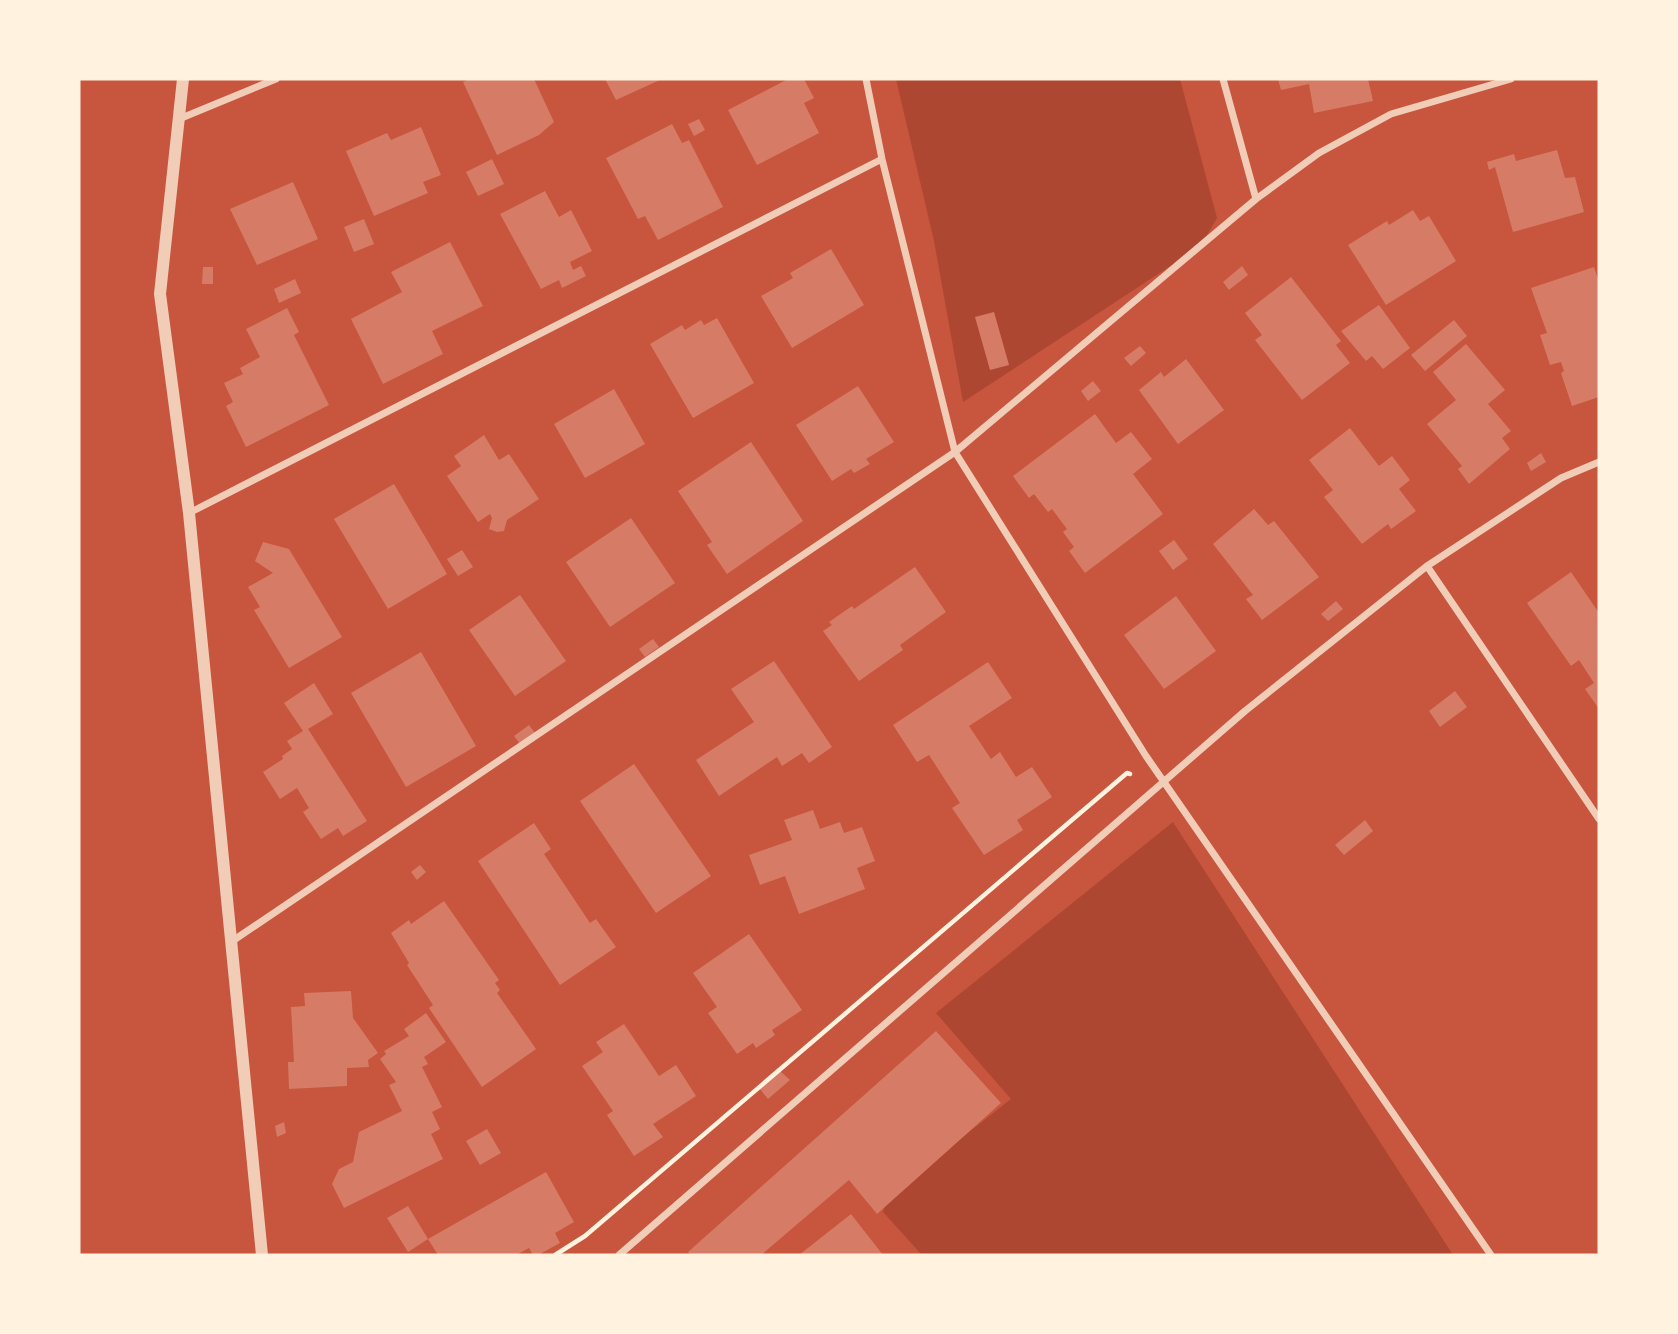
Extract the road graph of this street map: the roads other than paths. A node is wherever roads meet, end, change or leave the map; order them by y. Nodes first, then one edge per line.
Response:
1 (183, 79) edge
2 (276, 79) edge
3 (866, 79) edge
4 (1223, 79) edge
5 (1511, 79) edge
6 (179, 119) junction
7 (882, 159) junction
8 (1256, 199) junction
9 (955, 452) junction
10 (1599, 462) edge
11 (189, 513) junction
12 (1427, 566) junction
13 (1164, 783) junction
14 (1599, 819) edge
15 (230, 942) junction
16 (262, 1255) edge
17 (619, 1255) edge
18 (1490, 1255) edge

1 - 6 street
2 - 6 street
3 - 7 street
4 - 8 street
5 - 8 street
6 - 11 street
7 - 9 street
7 - 11 street
8 - 9 street
9 - 13 street
9 - 15 street
10 - 12 street
11 - 15 street
12 - 13 street
12 - 14 street
13 - 17 street
13 - 18 street
15 - 16 street

